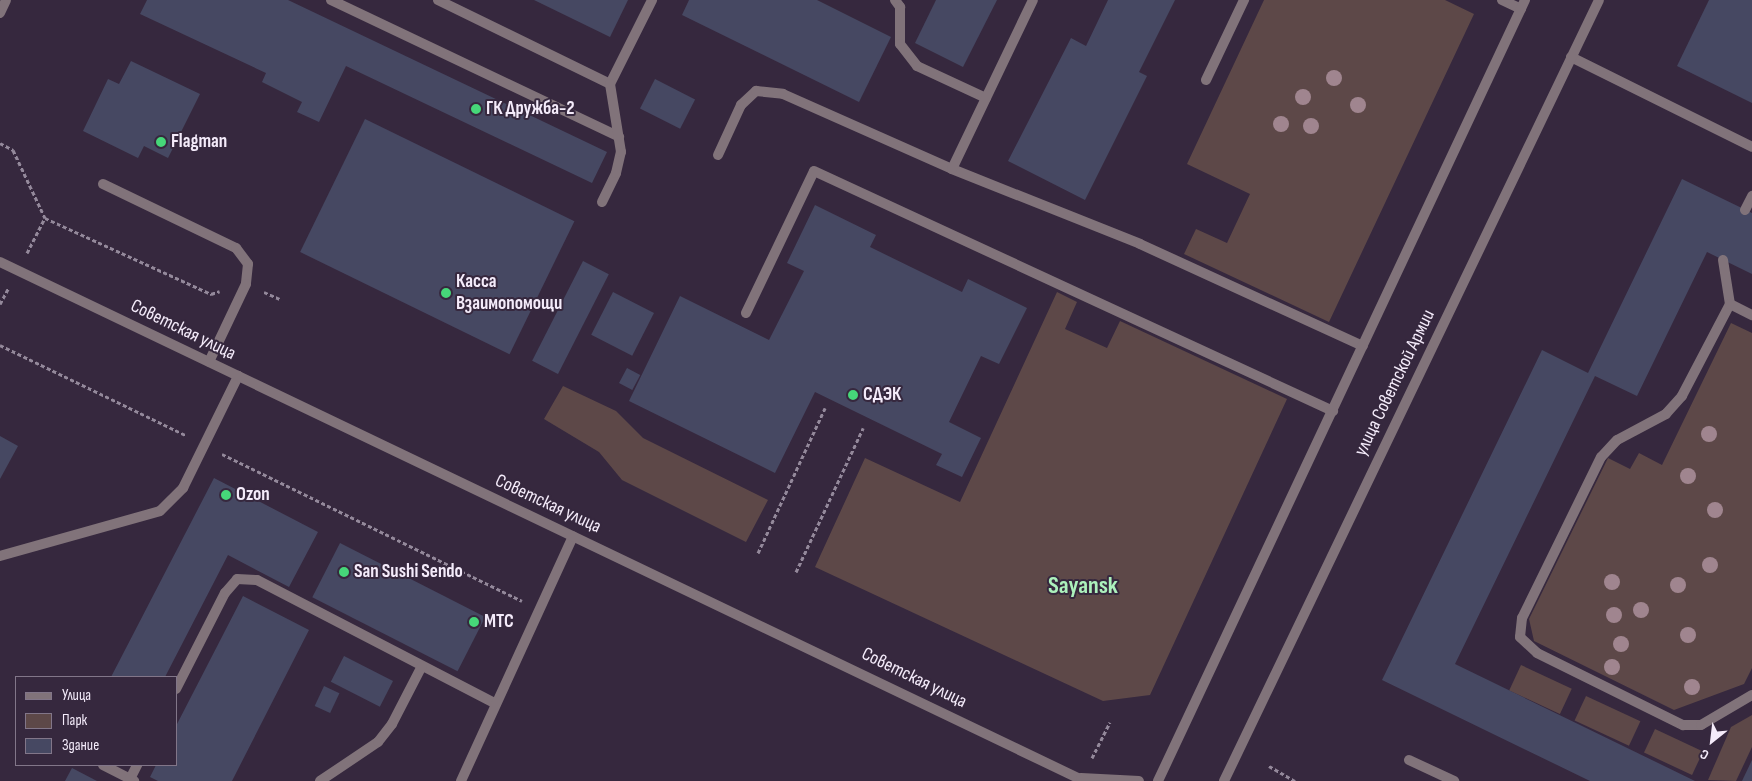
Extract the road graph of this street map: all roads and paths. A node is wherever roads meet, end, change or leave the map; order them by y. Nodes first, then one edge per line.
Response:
1 (6, 0) edge
2 (331, 0) edge
3 (438, 0) edge
4 (652, 0) edge
5 (894, 0) edge
6 (1033, 0) edge
7 (1244, 0) edge
8 (1502, 0) edge
9 (1598, 0) edge
10 (1523, 5) edge
11 (0, 13) edge
12 (1571, 57) junction
13 (1206, 80) dead end
14 (610, 84) junction
15 (986, 98) junction
16 (619, 137) junction
17 (0, 143) edge
18 (1752, 146) edge
19 (718, 155) dead end
20 (952, 169) junction
21 (103, 184) dead end
22 (1752, 196) edge
23 (602, 202) dead end
24 (1745, 210) dead end
25 (1722, 260) dead end
26 (0, 262) edge
27 (246, 284) junction
28 (280, 299) dead end
29 (1730, 304) junction
30 (746, 313) dead end
31 (1752, 315) edge
32 (0, 345) edge
33 (1363, 346) junction
34 (209, 362) junction
35 (238, 376) junction
36 (826, 408) dead end
37 (1333, 411) junction
38 (863, 428) dead end
39 (204, 445) junction
40 (574, 536) junction
41 (758, 553) dead end
42 (0, 556) edge
43 (796, 572) dead end
44 (540, 610) junction
45 (422, 666) junction
46 (178, 685) edge
47 (1752, 695) edge
48 (496, 704) junction
49 (1110, 722) dead end
50 (1409, 760) dead end
51 (105, 766) edge
52 (137, 766) edge
53 (1270, 766) dead end
54 (1083, 779) edge
55 (132, 780) edge
56 (320, 781) edge
57 (460, 781) edge
58 (1139, 781) edge
59 (1158, 781) edge
60 (1224, 781) edge
61 (1295, 781) edge
62 (1454, 781) edge

1 - 11 street
2 - 16 street
3 - 14 street
4 - 14 street
5 - 15 street
6 - 15 street
7 - 13 street
8 - 10 street
9 - 12 street, улица Советской Армии
10 - 33 street
12 - 18 street
12 - 60 street, улица Советской Армии
14 - 16 street
15 - 20 street
16 - 23 street
17 - 27 path
19 - 20 street
20 - 33 street
21 - 27 street
22 - 24 street
25 - 29 street
26 - 34 street, Советская улица
27 - 28 path
27 - 34 street
29 - 31 street
29 - 47 street
30 - 37 street
32 - 39 path
33 - 37 street
34 - 35 street, Советская улица
35 - 39 street
35 - 40 street, Советская улица
36 - 41 path
37 - 59 street
38 - 43 path
39 - 42 street
39 - 44 path
40 - 44 street
40 - 54 street, Советская улица
44 - 48 street
45 - 46 street
45 - 48 street
45 - 56 street
48 - 57 street
49 - 54 path
50 - 62 street
51 - 55 street
52 - 55 street
53 - 61 path
54 - 58 street, Советская улица

